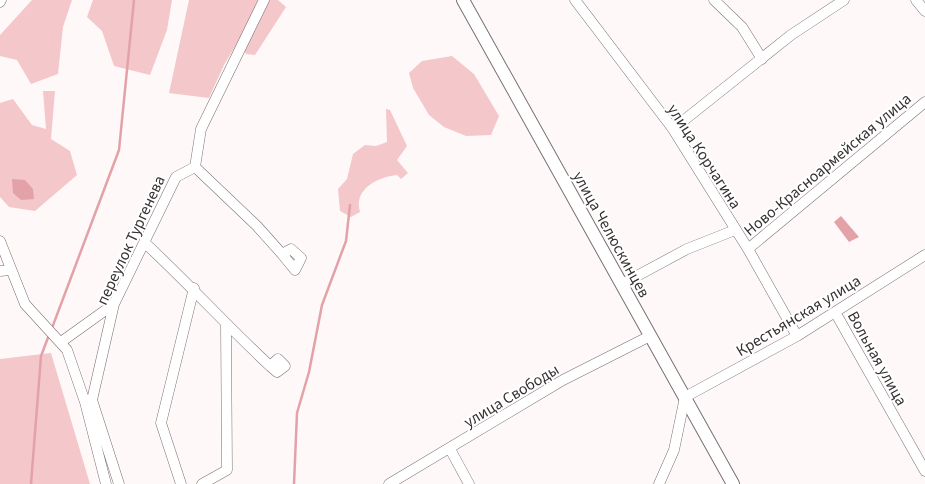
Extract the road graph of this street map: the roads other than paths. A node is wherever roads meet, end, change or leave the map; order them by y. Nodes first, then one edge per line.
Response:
1 (264, 0) edge
2 (462, 0) edge
3 (575, 0) edge
4 (714, 0) edge
5 (844, 0) edge
6 (916, 0) edge
7 (925, 10) edge
8 (762, 59) junction
9 (925, 102) edge
10 (673, 129) junction
11 (195, 167) junction
12 (734, 230) junction
13 (0, 241) edge
14 (145, 242) junction
15 (748, 249) junction
16 (282, 254) dead end
17 (925, 255) edge
18 (5, 270) edge
19 (622, 284) junction
20 (194, 288) junction
21 (114, 304) junction
22 (835, 312) junction
23 (226, 326) junction
24 (650, 336) junction
25 (797, 336) junction
26 (61, 342) junction
27 (270, 366) dead end
28 (685, 397) junction
29 (89, 401) junction
30 (450, 449) junction
31 (925, 471) edge
32 (106, 484) edge
33 (119, 484) edge
34 (181, 484) edge
35 (202, 484) edge
36 (390, 484) edge
37 (469, 484) edge
38 (659, 484) edge
39 (732, 484) edge

1 - 11 street
2 - 19 main road, улица Челюскинцев
3 - 10 street, улица Корчагина
4 - 8 street
5 - 8 street
6 - 7 street
8 - 10 street
9 - 15 street, Ново-Красноармейская улица
10 - 12 street, улица Корчагина
11 - 14 street, переулок Тургенева
11 - 16 street
12 - 15 street, улица Корчагина
12 - 19 street
13 - 18 street
14 - 20 street
14 - 21 street, переулок Тургенева
15 - 25 street, улица Корчагина
17 - 22 street, Крестьянская улица
18 - 26 street
19 - 24 main road, улица Челюскинцев
20 - 23 street
20 - 34 street
21 - 26 street
21 - 29 street, переулок Тургенева
22 - 25 street, Крестьянская улица
22 - 31 street, Вольная улица
23 - 27 street
23 - 35 street
24 - 28 main road, улица Челюскинцев
24 - 30 street, улица Свободы
25 - 28 street, Крестьянская улица
26 - 29 street
28 - 38 street
28 - 39 main road, улица Челюскинцев
29 - 32 street
29 - 33 street
30 - 36 street, улица Свободы
30 - 37 street

